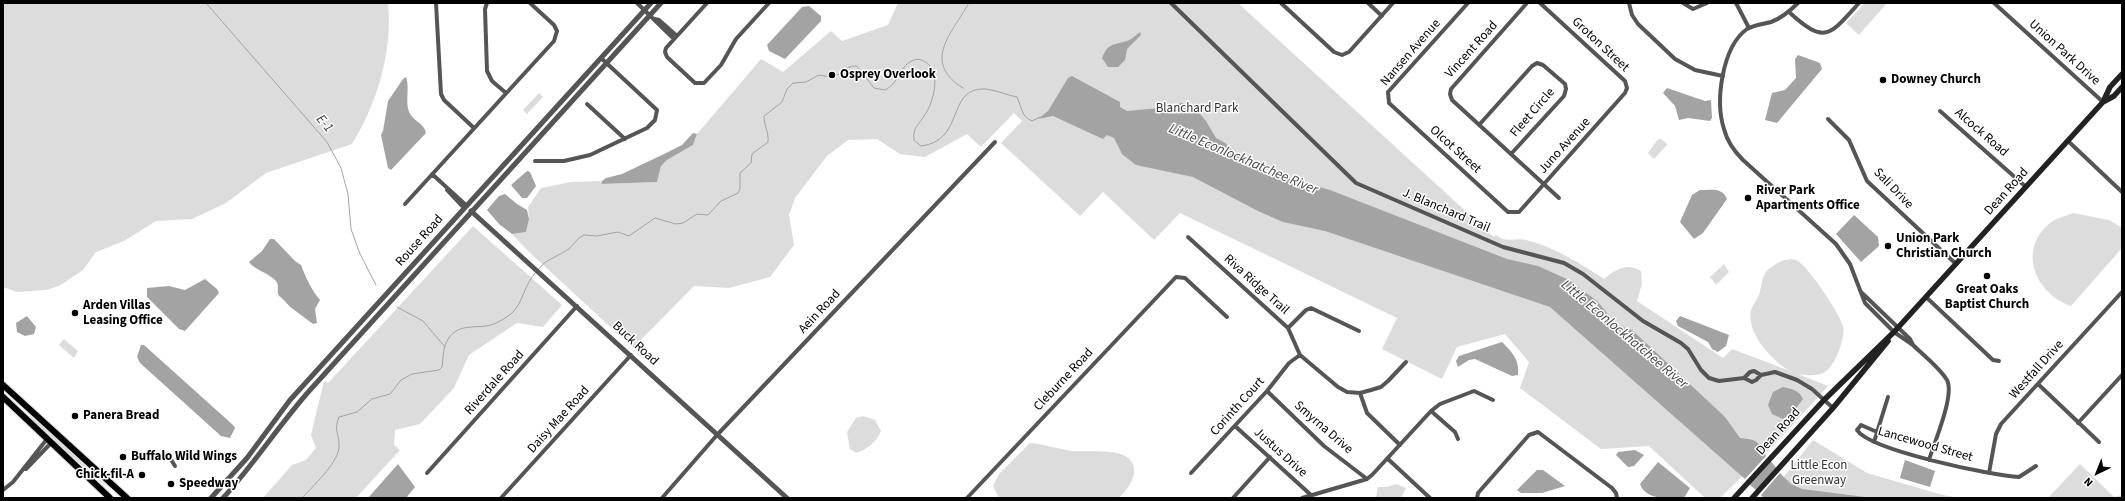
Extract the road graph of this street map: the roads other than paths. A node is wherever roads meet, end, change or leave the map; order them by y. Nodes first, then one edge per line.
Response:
1 (436, 3) edge
2 (487, 3) edge
3 (530, 3) edge
4 (637, 3) edge
5 (651, 3) edge
6 (661, 3) edge
7 (707, 3) edge
8 (769, 3) edge
9 (1171, 3) edge
10 (1281, 3) edge
11 (1368, 3) edge
12 (1393, 3) edge
13 (1468, 3) edge
14 (1527, 3) edge
15 (1540, 3) edge
16 (1629, 3) edge
17 (1683, 3) edge
18 (1707, 3) edge
19 (1736, 3) edge
20 (1798, 3) edge
21 (1859, 3) edge
22 (1994, 3) edge
23 (645, 10) junction
24 (1789, 12) junction
25 (1382, 16) junction
26 (653, 17) junction
27 (1749, 28) junction
28 (675, 38) junction
29 (600, 58) junction
30 (607, 64) junction
31 (2122, 74) edge
32 (1723, 76) junction
33 (2122, 87) edge
34 (1627, 88) joint
35 (506, 93) junction
36 (1388, 98) joint
37 (2103, 102) junction
38 (587, 104) dead end
39 (1940, 111) dead end
40 (1828, 119) dead end
41 (1479, 124) junction
42 (474, 128) junction
43 (625, 139) junction
44 (2068, 141) junction
45 (995, 142) dead end
46 (1511, 154) junction
47 (536, 161) dead end
48 (432, 174) junction
49 (1544, 184) junction
50 (2026, 187) junction
51 (2122, 191) edge
52 (1559, 198) dead end
53 (405, 204) dead end
54 (467, 206) junction
55 (472, 212) junction
56 (1514, 213) joint
57 (1188, 237) dead end
58 (1956, 264) junction
59 (2122, 292) edge
60 (1926, 297) junction
61 (577, 306) junction
62 (1227, 317) dead end
63 (1288, 328) junction
64 (1896, 330) junction
65 (1359, 331) dead end
66 (631, 355) junction
67 (1300, 355) junction
68 (1999, 361) dead end
69 (1406, 362) dead end
70 (1761, 375) junction
71 (2122, 375) edge
72 (1744, 378) junction
73 (2038, 384) junction
74 (4, 389) edge
75 (1267, 391) junction
76 (1360, 393) junction
77 (3, 397) edge
78 (1888, 397) dead end
79 (290, 400) junction
80 (1493, 400) dead end
81 (1824, 400) junction
82 (296, 405) junction
83 (1833, 408) junction
84 (1431, 411) junction
85 (2078, 423) junction
86 (1235, 426) junction
87 (1877, 432) junction
88 (718, 435) junction
89 (1458, 439) dead end
90 (49, 441) junction
91 (1874, 442) junction
92 (2099, 442) dead end
93 (1400, 445) junction
94 (1270, 457) junction
95 (170, 458) dead end
96 (1388, 459) junction
97 (1929, 460) junction
98 (175, 466) dead end
99 (2036, 466) dead end
100 (427, 473) dead end
101 (1191, 473) dead end
102 (1989, 473) junction
103 (1367, 479) junction
104 (3, 490) edge
105 (1311, 495) junction
106 (110, 498) edge
107 (126, 498) edge
108 (211, 498) edge
109 (223, 498) edge
110 (501, 498) edge
111 (662, 498) edge
112 (787, 498) edge
113 (967, 498) edge
114 (1233, 498) edge
115 (1302, 498) edge
116 (1430, 498) edge
117 (1477, 498) edge
118 (1617, 498) edge
119 (1734, 498) edge
120 (1752, 498) edge

1 - 42 street
2 - 35 street
3 - 35 street
4 - 23 street
5 - 23 street, Rouse Road
6 - 26 street, Rouse Road
7 - 28 street
8 - 28 street
9 - 72 street, J. Blanchard Trail
10 - 25 street
11 - 25 street
12 - 25 street
13 - 36 street, Nansen Avenue
14 - 41 street, Vincent Road
15 - 34 street, Groton Street
16 - 32 street
17 - 18 street
19 - 27 street
20 - 24 street
21 - 24 street
22 - 37 street, Union Park Drive
23 - 26 street
23 - 29 street, Rouse Road
24 - 27 street
26 - 28 street
26 - 30 street, Rouse Road
27 - 32 street
29 - 30 street
29 - 54 street, Rouse Road
30 - 43 street
30 - 55 street, Rouse Road
31 - 37 main road, Dean Road
32 - 64 street
33 - 37 main road, Dean Road
34 - 49 street, Juno Avenue
35 - 42 street
36 - 56 street, Olcot Street
37 - 44 main road, Dean Road
38 - 43 street
39 - 50 street, Alcock Road
40 - 58 street, Sali Drive
41 - 46 street
41 - 46 street, Fleet Circle
42 - 48 street
43 - 47 street
44 - 50 main road, Dean Road
44 - 51 street
45 - 88 street, Aein Road
46 - 49 street
48 - 53 street
48 - 54 street, Buck Road
49 - 52 street
49 - 56 street, Juno Avenue
50 - 58 main road, Dean Road
54 - 55 street, Buck Road
54 - 79 street, Rouse Road
55 - 61 street, Buck Road
55 - 82 street, Rouse Road
57 - 63 street, Riva Ridge Trail
58 - 60 main road, Dean Road
59 - 73 street, Westfall Drive
60 - 64 main road, Dean Road
60 - 68 street
61 - 66 street, Buck Road
61 - 100 street, Riverdale Road
62 - 113 street, Cleburne Road
63 - 65 street
63 - 67 street, Riva Ridge Trail
64 - 81 main road, Dean Road
64 - 83 main road, Dean Road
64 - 97 street
66 - 88 street, Buck Road
66 - 110 street, Daisy Mae Road
67 - 75 street, Corinth Court
67 - 76 street, Riva Ridge Trail
69 - 76 street
70 - 72 street, J. Blanchard Trail
70 - 72 street, J. Blanchard Trail
70 - 81 street, J. Blanchard Trail
71 - 85 street
73 - 85 street
73 - 102 street, Westfall Drive
74 - 107 main road
75 - 86 street, Corinth Court
75 - 103 street, Smyrna Drive
76 - 93 street
77 - 90 main road
78 - 87 street
79 - 82 street
79 - 108 street, Rouse Road
80 - 84 street
81 - 83 street, J. Blanchard Trail
81 - 119 main road, Dean Road
82 - 109 street, Rouse Road
83 - 120 main road, Dean Road
84 - 89 street
84 - 93 street
85 - 92 street
86 - 94 street, Justus Drive
86 - 101 street, Corinth Court
87 - 91 street
87 - 91 street, Lancewood Street
88 - 111 street, Aein Road
88 - 112 street, Buck Road
90 - 104 street
90 - 106 main road
91 - 97 street, Lancewood Street
93 - 96 street
94 - 105 street, Justus Drive
94 - 114 street
95 - 98 street
96 - 103 street
96 - 116 street
97 - 102 street, Lancewood Street
99 - 102 street, Lancewood Street
103 - 105 street
105 - 115 street
117 - 118 street

